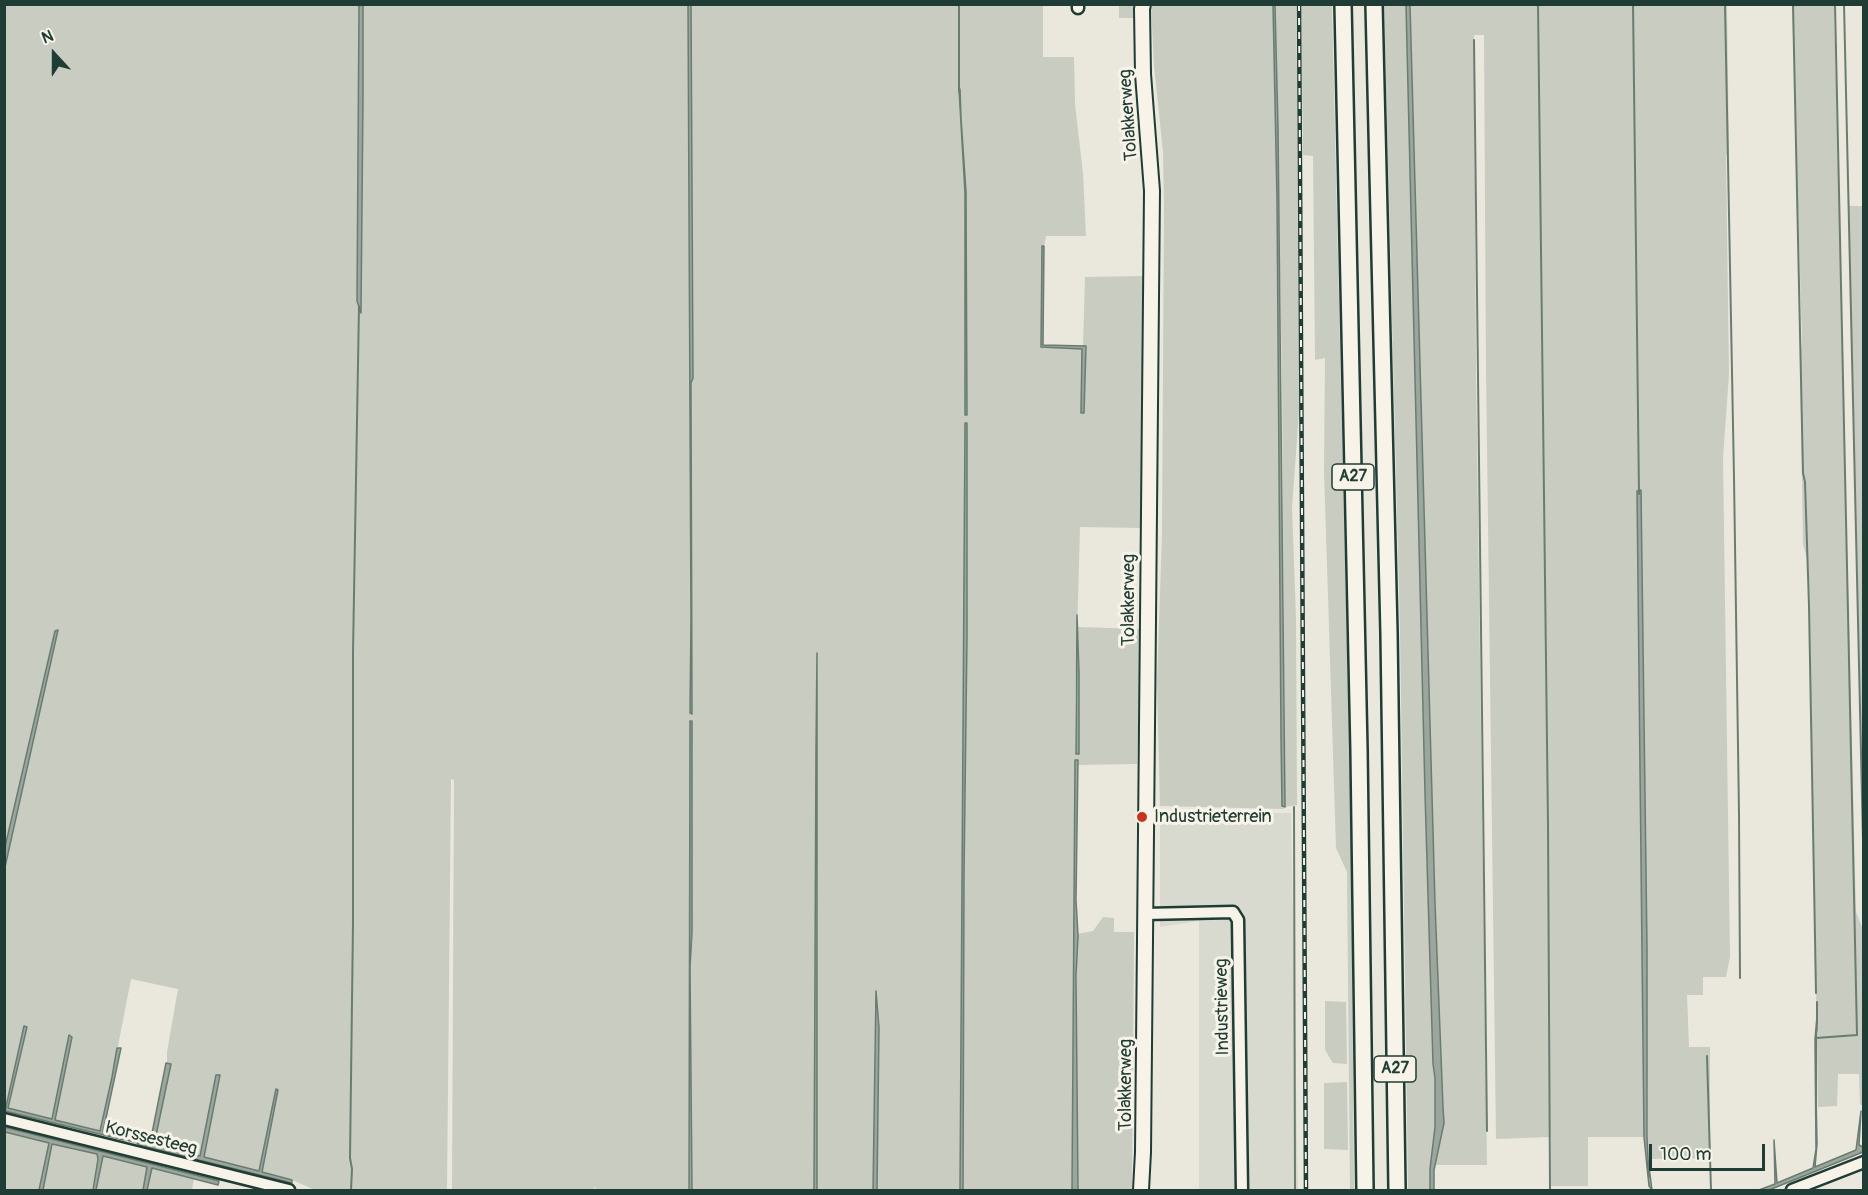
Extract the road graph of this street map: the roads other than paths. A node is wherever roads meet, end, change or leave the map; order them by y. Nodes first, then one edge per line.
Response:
1 (1343, 4) edge
2 (1374, 4) edge
3 (1142, 6) edge
4 (1145, 914) junction
5 (4, 1119) edge
6 (1863, 1162) edge
7 (289, 1191) edge
8 (1142, 1191) edge
9 (1242, 1191) edge
10 (1365, 1191) edge
11 (1397, 1191) edge
12 (1792, 1191) edge

1 - 10 highway, A27
2 - 11 highway, A27
3 - 4 main road, Tolakkerweg
4 - 8 main road, Tolakkerweg
4 - 9 street, Industrieweg
5 - 7 street, Korssesteeg
6 - 12 street

